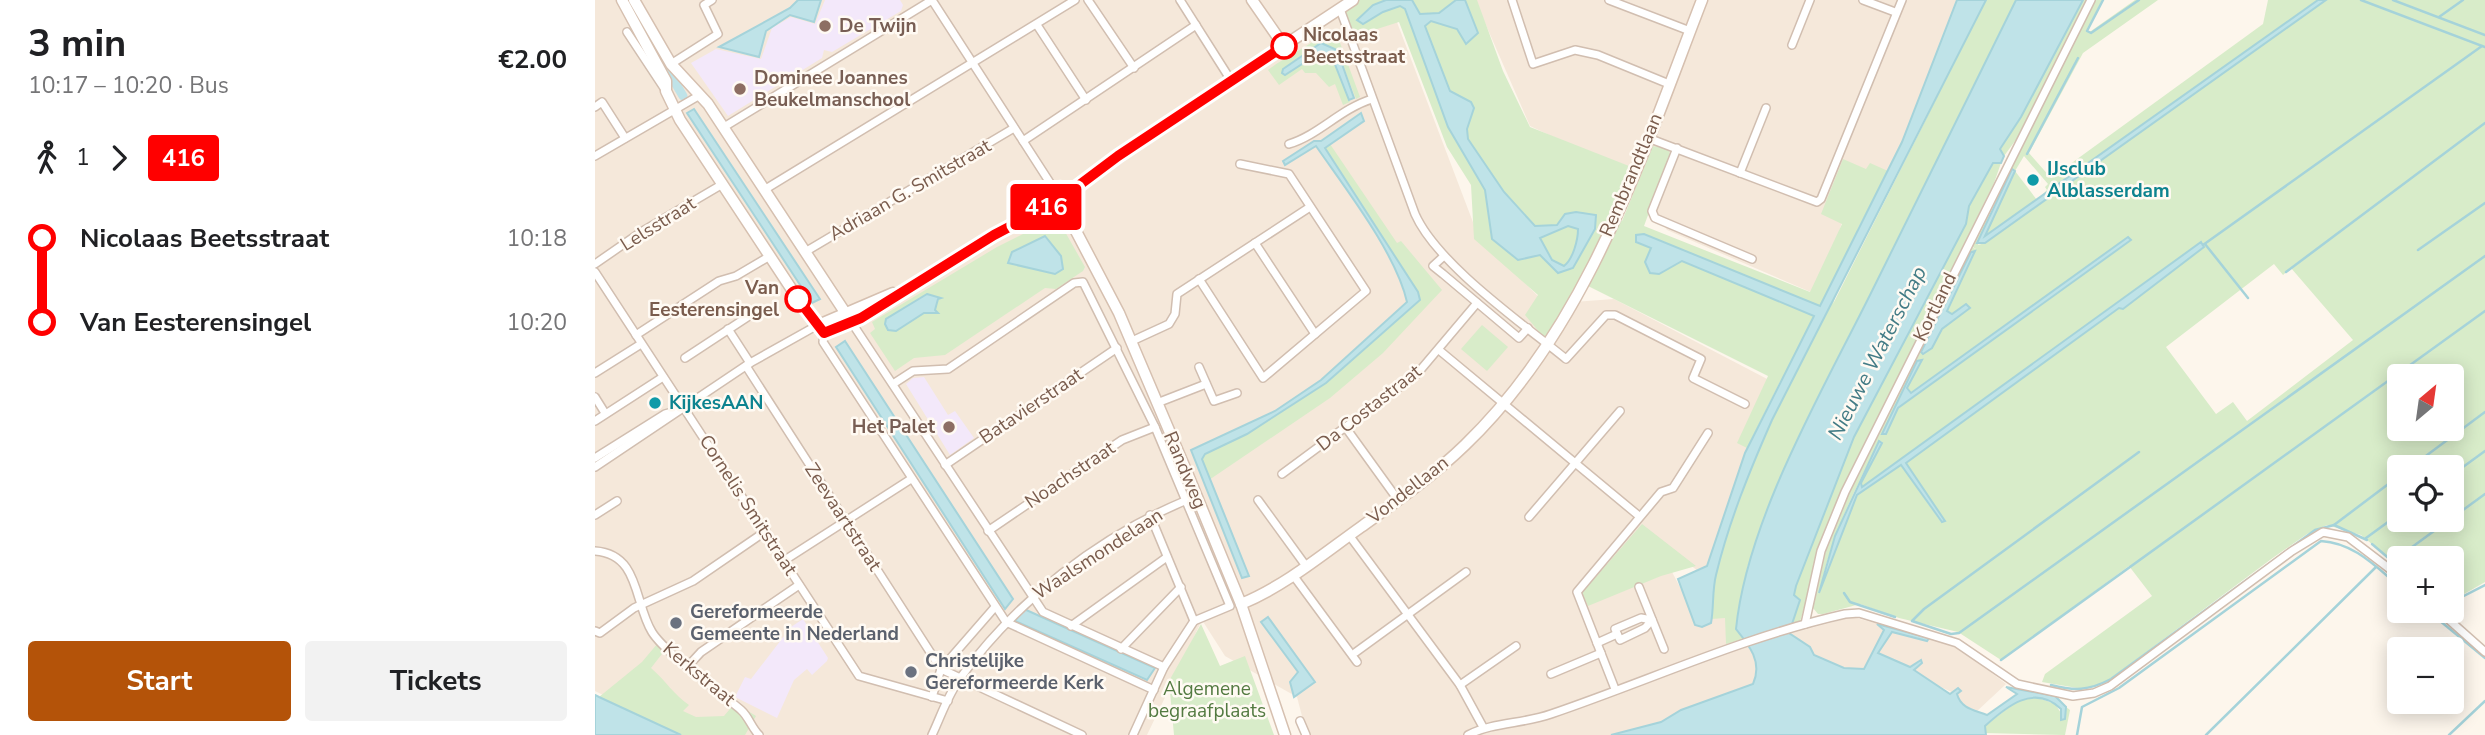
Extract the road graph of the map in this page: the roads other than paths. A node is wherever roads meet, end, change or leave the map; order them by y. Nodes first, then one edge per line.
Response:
1 (622, 0) edge
2 (634, 0) edge
3 (712, 0) edge
4 (932, 0) edge
5 (1075, 0) edge
6 (1088, 0) edge
7 (1180, 0) edge
8 (1252, 0) edge
9 (1353, 0) edge
10 (1512, 0) edge
11 (1609, 0) edge
12 (1702, 0) edge
13 (1810, 0) edge
14 (1863, 0) edge
15 (1902, 0) edge
16 (2091, 0) edge
17 (1340, 9) junction
18 (1895, 12) junction
19 (1037, 25) junction
20 (1196, 25) junction
21 (1690, 31) junction
22 (627, 32) dead end
23 (1284, 46) junction
24 (1791, 46) dead end
25 (973, 63) junction
26 (671, 64) junction
27 (1133, 68) junction
28 (1232, 83) junction
29 (1669, 84) junction
30 (666, 91) junction
31 (700, 95) junction
32 (1372, 99) junction
33 (1086, 100) junction
34 (595, 107) edge
35 (1766, 108) dead end
36 (675, 109) junction
37 (724, 127) junction
38 (1014, 128) junction
39 (625, 138) junction
40 (1648, 138) junction
41 (1023, 141) junction
42 (1289, 145) dead end
43 (1677, 148) junction
44 (595, 156) edge
45 (1240, 164) dead end
46 (1740, 173) junction
47 (721, 185) junction
48 (1054, 189) junction
49 (764, 190) junction
50 (1070, 192) junction
51 (1047, 207) junction
52 (1310, 207) junction
53 (1067, 214) junction
54 (1255, 243) junction
55 (805, 251) junction
56 (769, 256) junction
57 (1444, 256) junction
58 (1752, 259) dead end
59 (595, 264) edge
60 (595, 272) edge
61 (1199, 279) junction
62 (901, 291) junction
63 (1478, 303) junction
64 (758, 310) dead end
65 (845, 312) junction
66 (852, 323) junction
67 (1528, 328) junction
68 (728, 329) junction
69 (820, 329) junction
70 (1315, 334) junction
71 (636, 335) junction
72 (1132, 341) junction
73 (641, 344) junction
74 (1547, 344) junction
75 (1117, 348) junction
76 (1439, 350) junction
77 (685, 358) dead end
78 (748, 364) junction
79 (1199, 367) dead end
80 (595, 373) edge
81 (663, 377) junction
82 (893, 384) junction
83 (1206, 384) junction
84 (1237, 393) dead end
85 (595, 397) edge
86 (1157, 402) junction
87 (1504, 402) junction
88 (1745, 404) dead end
89 (684, 406) junction
90 (677, 411) junction
91 (1619, 411) dead end
92 (605, 413) junction
93 (595, 421) edge
94 (1155, 426) junction
95 (1346, 428) junction
96 (1708, 433) dead end
97 (595, 458) edge
98 (1575, 462) junction
99 (944, 465) junction
100 (595, 467) edge
101 (1282, 474) dead end
102 (911, 479) junction
103 (1187, 500) junction
104 (1258, 500) dead end
105 (1398, 500) junction
106 (617, 501) dead end
107 (595, 515) edge
108 (1150, 515) junction
109 (1639, 516) junction
110 (1529, 517) dead end
111 (847, 522) junction
112 (766, 531) junction
113 (988, 531) junction
114 (1349, 535) junction
115 (595, 551) edge
116 (1167, 557) junction
117 (785, 560) junction
118 (1306, 566) junction
119 (2387, 567) edge
120 (1467, 572) dead end
121 (1293, 575) junction
122 (799, 584) junction
123 (1181, 587) junction
124 (1639, 587) dead end
125 (1031, 597) junction
126 (641, 605) junction
127 (1236, 605) junction
128 (995, 607) junction
129 (1409, 613) junction
130 (1652, 620) junction
131 (1194, 621) junction
132 (1006, 622) junction
133 (2452, 623) edge
134 (1805, 624) junction
135 (1071, 626) junction
136 (595, 631) edge
137 (1597, 643) junction
138 (1516, 646) dead end
139 (1121, 649) junction
140 (1664, 649) dead end
141 (1356, 652) dead end
142 (2485, 652) edge
143 (1601, 653) junction
144 (1357, 662) dead end
145 (689, 665) junction
146 (1164, 667) junction
147 (941, 669) junction
148 (1551, 674) dead end
149 (959, 679) junction
150 (1460, 685) junction
151 (1615, 689) junction
152 (1154, 690) junction
153 (932, 697) junction
154 (948, 701) junction
155 (1300, 721) dead end
156 (1483, 727) junction
157 (759, 735) edge
158 (932, 735) edge
159 (1082, 735) edge
160 (1133, 735) edge
161 (1285, 735) edge
162 (1306, 735) edge
163 (1468, 735) edge

1 - 30 street
2 - 26 street
3 - 26 street
4 - 25 street
4 - 37 street
5 - 19 street
6 - 27 street
7 - 20 street
8 - 23 street
9 - 17 street
10 - 29 street
11 - 21 street
12 - 21 street, Rembrandtlaan
13 - 24 street
14 - 18 street
15 - 18 street
16 - 134 street, Kortland
17 - 23 street
17 - 32 street
18 - 46 street
19 - 25 street
19 - 33 street
20 - 27 street
20 - 28 street
21 - 29 street, Rembrandtlaan
22 - 30 street
23 - 28 street
25 - 38 street
25 - 49 street
26 - 31 street
27 - 33 street
28 - 50 street
29 - 40 street, Rembrandtlaan
30 - 36 street
31 - 36 street
31 - 37 street
32 - 42 street
32 - 57 street
33 - 41 street
34 - 39 street
35 - 46 street
36 - 39 street
36 - 47 street
37 - 49 street
38 - 41 street
38 - 55 street, Adriaan G. Smitstraat
39 - 44 street
40 - 43 street
40 - 74 street, Rembrandtlaan
41 - 48 street
43 - 46 street
43 - 58 street
45 - 52 street
47 - 56 street
47 - 59 street, Lelsstraat
48 - 50 street
48 - 51 street
49 - 55 street
50 - 53 street
51 - 53 street
51 - 62 street
52 - 54 street
52 - 70 street
53 - 72 street, Randweg
54 - 61 street
54 - 70 street
55 - 65 street
56 - 69 street
56 - 71 street
57 - 63 street
57 - 67 street
60 - 71 street, Cornelis Smitstraat
61 - 70 street
61 - 72 street
62 - 65 street
62 - 66 street
63 - 67 street
63 - 76 street, Da Costastraat
64 - 68 street
65 - 66 street
65 - 69 street
66 - 69 street
66 - 82 street
67 - 74 street
68 - 77 street
68 - 78 street, Zeevaartstraat
69 - 78 street
69 - 102 street
71 - 73 street, Cornelis Smitstraat
72 - 86 street, Randweg
73 - 80 street
73 - 81 street, Cornelis Smitstraat
74 - 87 street, Vondellaan
74 - 88 street
75 - 82 street, Randweg
75 - 94 street, Randweg
75 - 99 street, Batavierstraat
76 - 87 street
76 - 95 street, Da Costastraat
78 - 89 street
78 - 111 street, Zeevaartstraat
79 - 83 street
81 - 89 street, Cornelis Smitstraat
81 - 92 street
82 - 99 street
83 - 84 street
83 - 86 street
85 - 92 street
86 - 127 street, Randweg
87 - 98 street
87 - 105 street, Vondellaan
89 - 90 street
89 - 112 street, Cornelis Smitstraat
90 - 97 street
90 - 100 street
91 - 98 street
92 - 93 street
94 - 103 street, Randweg
94 - 113 street, Noachstraat
95 - 101 street, Da Costastraat
95 - 105 street
96 - 109 street
98 - 109 street
98 - 110 street
99 - 113 street
102 - 111 street
102 - 128 street
103 - 108 street, Waalsmondelaan
103 - 127 street, Randweg
104 - 118 street
105 - 114 street, Vondellaan
106 - 107 street
108 - 116 street
108 - 125 street, Waalsmondelaan
109 - 137 street
111 - 117 street
111 - 147 street, Zeevaartstraat
112 - 117 street, Cornelis Smitstraat
112 - 126 street
113 - 125 street
114 - 118 street, Vondellaan
114 - 129 street
115 - 126 street, Kerkstraat
116 - 123 street
116 - 135 street
117 - 122 street, Cornelis Smitstraat
118 - 121 street, Vondellaan
119 - 134 street
120 - 129 street
121 - 127 street, Vondellaan
121 - 144 street
122 - 145 street
122 - 153 street, Cornelis Smitstraat
123 - 131 street
123 - 139 street
124 - 130 street
125 - 132 street, Waalsmondelaan
125 - 135 street
126 - 136 street
126 - 145 street, Kerkstraat
127 - 131 street
127 - 161 street, Randweg
128 - 132 street
128 - 147 street
129 - 141 street
129 - 150 street
130 - 137 street
130 - 140 street
131 - 146 street
132 - 149 street, Waalsmondelaan
132 - 152 street
133 - 142 street
134 - 151 street
135 - 139 street
137 - 143 street
138 - 150 street
139 - 146 street
143 - 148 street
143 - 151 street
145 - 157 street, Kerkstraat
146 - 152 street
147 - 149 street
147 - 153 street
149 - 154 street, Waalsmondelaan
149 - 159 street
150 - 156 street
151 - 156 street
152 - 160 street
153 - 154 street, Cornelis Smitstraat
154 - 158 street, Waalsmondelaan
155 - 162 street
156 - 163 street

